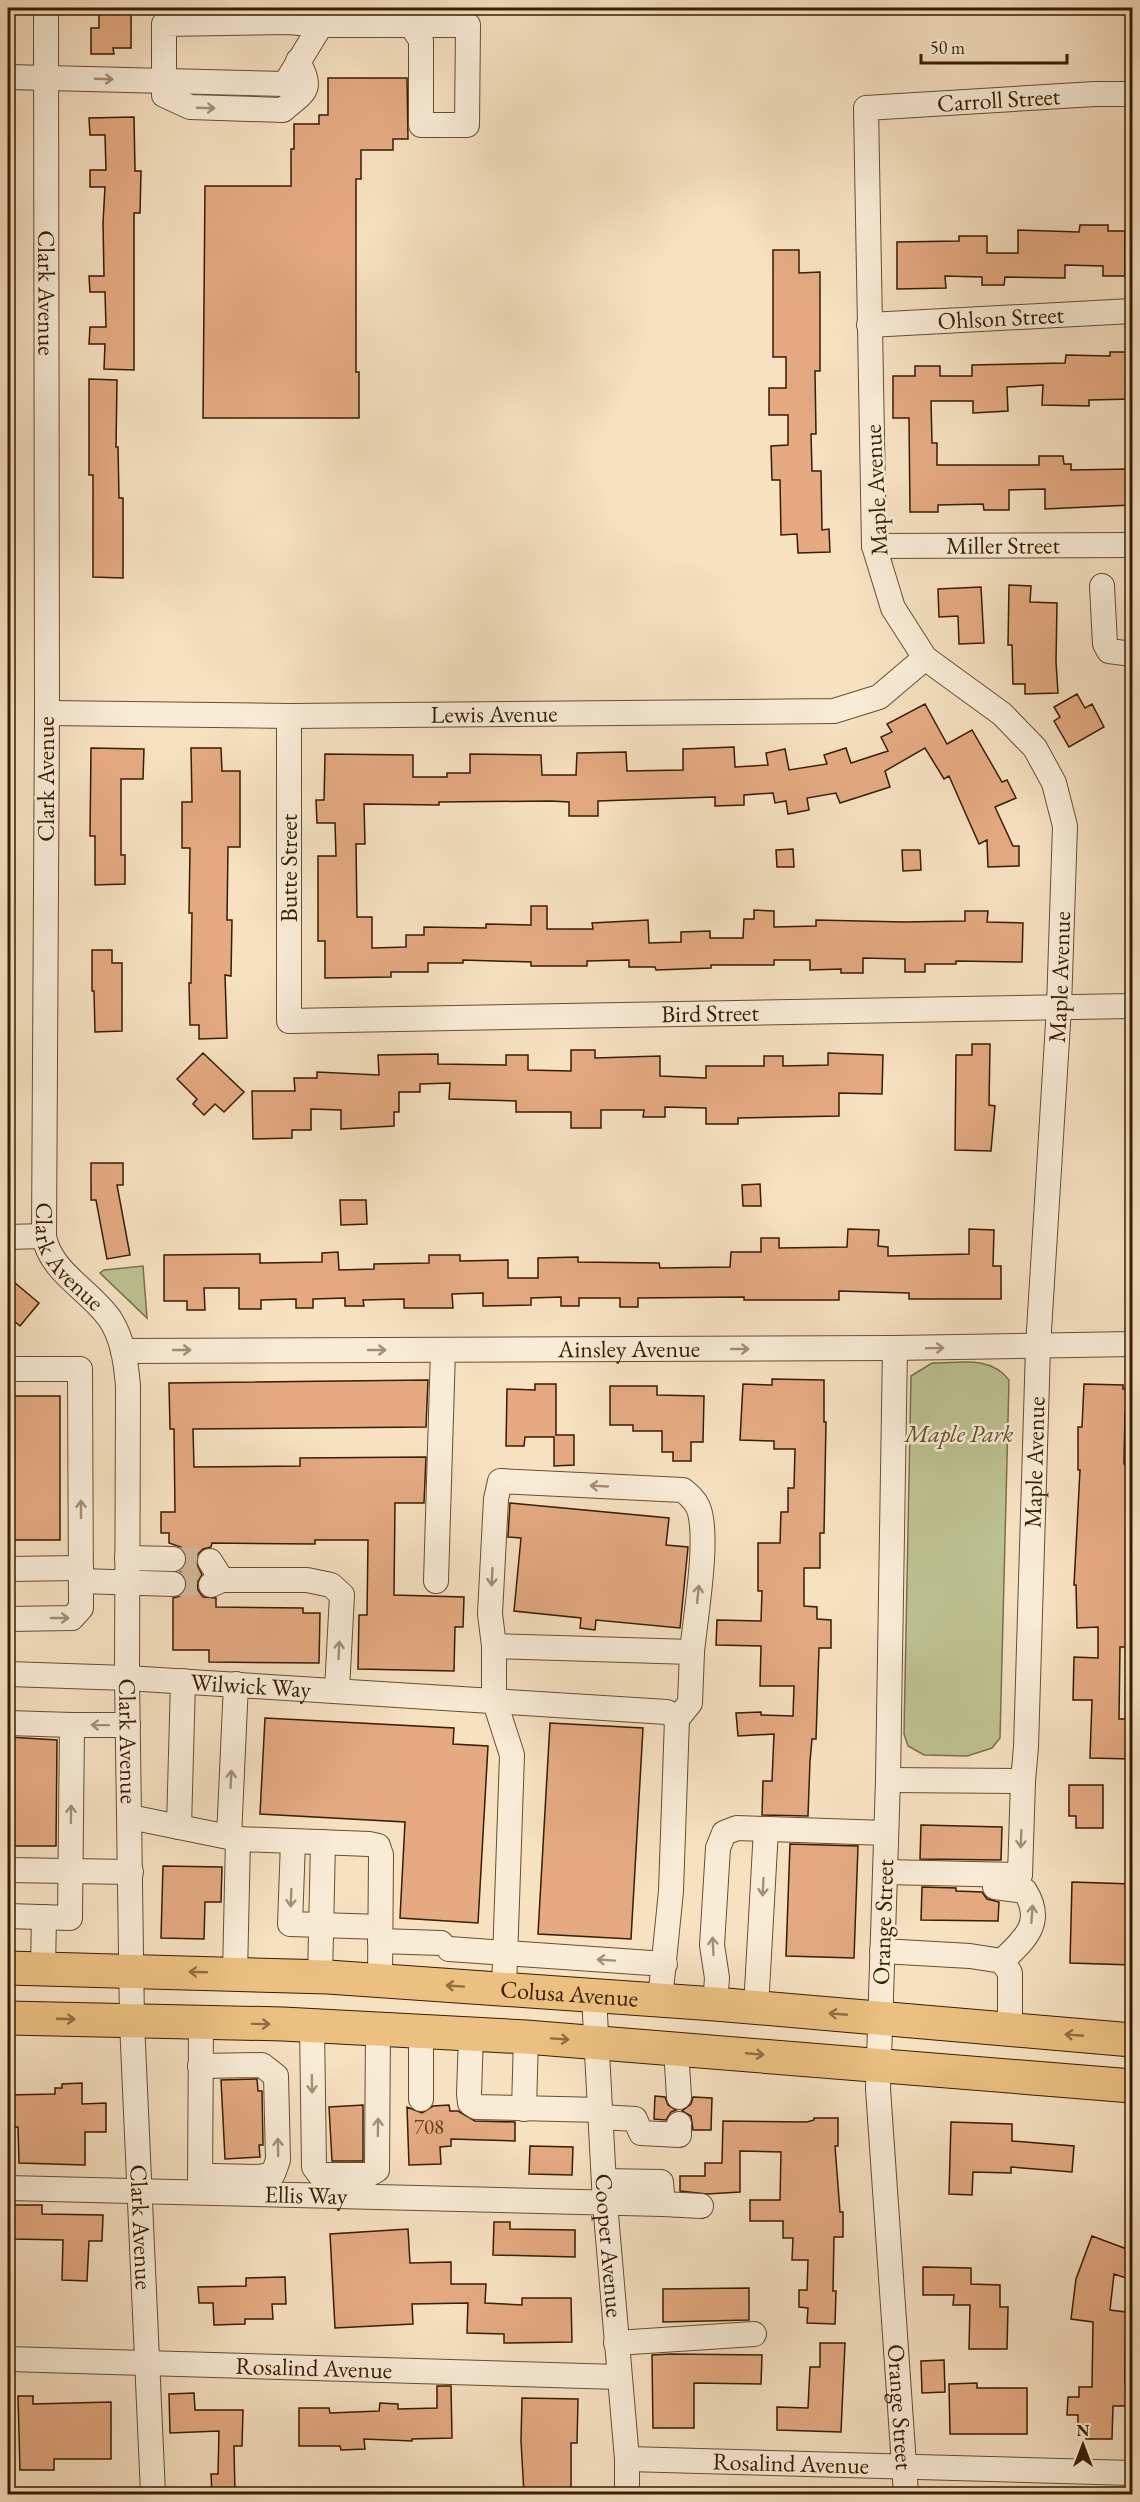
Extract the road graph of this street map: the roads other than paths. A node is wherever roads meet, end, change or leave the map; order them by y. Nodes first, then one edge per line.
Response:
1 (46, 8) edge
2 (414, 16) edge
3 (321, 25) junction
4 (8, 77) edge
5 (46, 78) junction
6 (164, 81) junction
7 (1132, 93) edge
8 (866, 108) joint
9 (1132, 311) edge
10 (869, 325) junction
11 (1132, 545) edge
12 (874, 546) junction
13 (1102, 586) dead end
14 (1132, 654) edge
15 (925, 658) junction
16 (47, 713) junction
17 (289, 716) junction
18 (1132, 1006) edge
19 (1059, 1007) junction
20 (289, 1021) joint
21 (44, 1236) junction
22 (8, 1237) edge
23 (1132, 1344) edge
24 (1038, 1347) junction
25 (895, 1348) junction
26 (443, 1350) junction
27 (123, 1351) junction
28 (8, 1369) edge
29 (127, 1558) junction
30 (173, 1559) tunnel mouth
31 (8, 1569) edge
32 (81, 1575) junction
33 (215, 1575) tunnel mouth
34 (436, 1581) dead end
35 (128, 1582) junction
36 (173, 1584) tunnel mouth
37 (8, 1618) edge
38 (494, 1646) junction
39 (692, 1652) junction
40 (8, 1674) edge
41 (127, 1678) junction
42 (183, 1681) junction
43 (236, 1684) junction
44 (337, 1690) junction
45 (494, 1699) junction
46 (677, 1719) junction
47 (8, 1723) edge
48 (72, 1725) junction
49 (128, 1725) junction
50 (888, 1780) junction
51 (1023, 1781) junction
52 (130, 1817) junction
53 (179, 1827) junction
54 (766, 1829) junction
55 (886, 1833) junction
56 (233, 1838) junction
57 (293, 1842) junction
58 (323, 1842) junction
59 (8, 1870) edge
60 (70, 1872) junction
61 (131, 1872) junction
62 (885, 1879) junction
63 (8, 1916) edge
64 (44, 1917) junction
65 (321, 1926) junction
66 (380, 1934) junction
67 (882, 1951) junction
68 (505, 1953) junction
69 (1002, 1961) junction
70 (665, 1964) junction
71 (8, 1968) edge
72 (43, 1969) junction
73 (132, 1972) junction
74 (235, 1974) junction
75 (320, 1978) junction
76 (380, 1981) junction
77 (504, 1989) junction
78 (594, 1996) junction
79 (660, 2000) junction
80 (715, 2004) junction
81 (756, 2008) junction
82 (8, 2018) edge
83 (879, 2018) junction
84 (132, 2022) junction
85 (201, 2023) junction
86 (312, 2025) junction
87 (378, 2028) junction
88 (1010, 2029) junction
89 (421, 2031) junction
90 (471, 2034) junction
91 (526, 2037) junction
92 (1132, 2040) edge
93 (596, 2041) junction
94 (676, 2048) junction
95 (878, 2064) junction
96 (200, 2066) junction
97 (1132, 2086) edge
98 (679, 2097) dead end
99 (421, 2099) dead end
100 (524, 2109) junction
101 (600, 2113) junction
102 (679, 2124) dead end
103 (200, 2184) junction
104 (344, 2185) junction
105 (8, 2188) edge
106 (140, 2191) junction
107 (604, 2192) junction
108 (701, 2206) dead end
109 (754, 2334) dead end
110 (616, 2343) junction
111 (8, 2359) edge
112 (147, 2363) junction
113 (619, 2377) junction
114 (627, 2459) junction
115 (905, 2467) junction
116 (1132, 2473) edge
117 (153, 2494) edge
118 (627, 2494) edge
119 (906, 2494) edge

1 - 5 street, Clark Avenue
2 - 2 street
2 - 3 street
6 -> 3 street
3 - 6 street
4 - 5 street
5 -> 6 street
5 - 16 street, Clark Avenue
7 - 8 street, Carroll Street
8 - 10 street, Maple Avenue
9 - 10 street, Ohlson Street
10 - 12 street, Maple Avenue
11 - 12 street, Miller Street
12 - 15 street, Maple Avenue
13 - 14 street
15 - 17 street, Lewis Avenue
15 - 19 street, Maple Avenue
16 - 17 street, Lewis Avenue
16 - 21 street, Clark Avenue
17 - 20 street, Butte Street
18 - 19 street, Bird Street
19 - 20 street, Bird Street
19 - 24 street, Maple Avenue
21 - 22 street
21 - 27 street, Clark Avenue
23 - 24 street, Ainsley Avenue
25 -> 24 street, Ainsley Avenue
24 - 51 street, Maple Avenue
26 -> 25 street, Ainsley Avenue
25 - 50 street, Orange Street
27 -> 26 street, Ainsley Avenue
26 - 34 street
27 - 29 street, Clark Avenue
32 -> 28 street
29 - 30 street
29 - 35 street, Clark Avenue
31 - 32 street
32 - 35 street
37 -> 32 street
44 -> 33 street
35 - 36 street
35 - 41 street, Clark Avenue
38 - 39 street
39 -> 38 street
38 - 45 street
39 - 46 street
40 - 41 street, Wilwick Way
41 - 42 street, Wilwick Way
41 - 49 street, Clark Avenue
42 - 43 street, Wilwick Way
42 - 53 street
43 - 44 street, Wilwick Way
56 -> 43 street
44 - 45 street, Wilwick Way
45 - 46 street, Wilwick Way
45 - 68 street
46 - 70 street
47 - 48 street
49 -> 48 street
60 -> 48 street
49 - 52 street, Clark Avenue
50 - 51 street
50 - 55 street, Orange Street
51 -> 62 street, Maple Avenue
52 - 53 street
52 - 61 street, Clark Avenue
53 - 56 street
54 - 55 street
80 -> 54 street
54 -> 81 street
55 - 62 street, Orange Street
56 - 57 street
56 - 74 street
57 - 58 street
57 -> 65 street
58 - 65 street
58 - 66 street
59 - 60 street
60 - 61 street
60 - 64 street
61 - 73 street, Clark Avenue
62 - 67 street, Orange Street
69 -> 62 street
63 - 64 street
64 - 72 street
65 - 66 street
65 - 75 street
66 - 68 street
66 - 76 street
67 - 69 street
67 - 83 street, Orange Street
70 -> 68 street
68 - 77 street
69 - 88 street
70 - 79 street
71 - 72 highway, Colusa Avenue
72 - 73 highway, Colusa Avenue
74 -> 73 highway, Colusa Avenue
73 - 84 street, Clark Avenue
74 - 75 highway, Colusa Avenue
75 - 76 highway, Colusa Avenue
77 -> 76 highway, Colusa Avenue
77 - 78 highway, Colusa Avenue
78 - 79 highway, Colusa Avenue
78 - 93 street, Cooper Avenue
79 - 80 highway, Colusa Avenue
80 - 81 highway, Colusa Avenue
83 -> 81 highway, Colusa Avenue
82 -> 84 highway, Colusa Avenue
83 - 88 highway, Colusa Avenue
83 - 95 street, Orange Street
84 - 85 highway, Colusa Avenue
84 - 106 street, Clark Avenue
85 -> 86 highway, Colusa Avenue
85 - 96 street
86 - 87 highway, Colusa Avenue
86 -> 104 street
87 - 89 highway, Colusa Avenue
104 -> 87 street
92 -> 88 highway, Colusa Avenue
89 - 90 highway, Colusa Avenue
89 - 99 street
90 - 91 highway, Colusa Avenue
90 - 100 street
91 -> 93 highway, Colusa Avenue
91 - 100 street
93 - 94 highway, Colusa Avenue
93 - 101 street, Cooper Avenue
94 -> 95 highway, Colusa Avenue
94 - 98 street
95 - 97 highway, Colusa Avenue
95 - 115 street, Orange Street
96 - 103 street
103 -> 96 street
100 - 101 street
101 - 102 street
101 - 107 street, Cooper Avenue
103 - 104 street, Ellis Way
103 - 106 street, Ellis Way
104 - 107 street, Ellis Way
105 - 106 street, Ellis Way
106 - 112 street, Clark Avenue
107 - 108 street, Ellis Way
107 - 110 street, Cooper Avenue
109 - 110 street
110 - 113 street, Cooper Avenue
111 - 112 street, Rosalind Avenue
112 - 113 street, Rosalind Avenue
112 - 117 street, Clark Avenue
113 - 114 street, Cooper Avenue
114 - 115 street, Rosalind Avenue
114 - 118 street, Cooper Avenue
115 - 116 street, Rosalind Avenue
115 - 119 street, Orange Street

